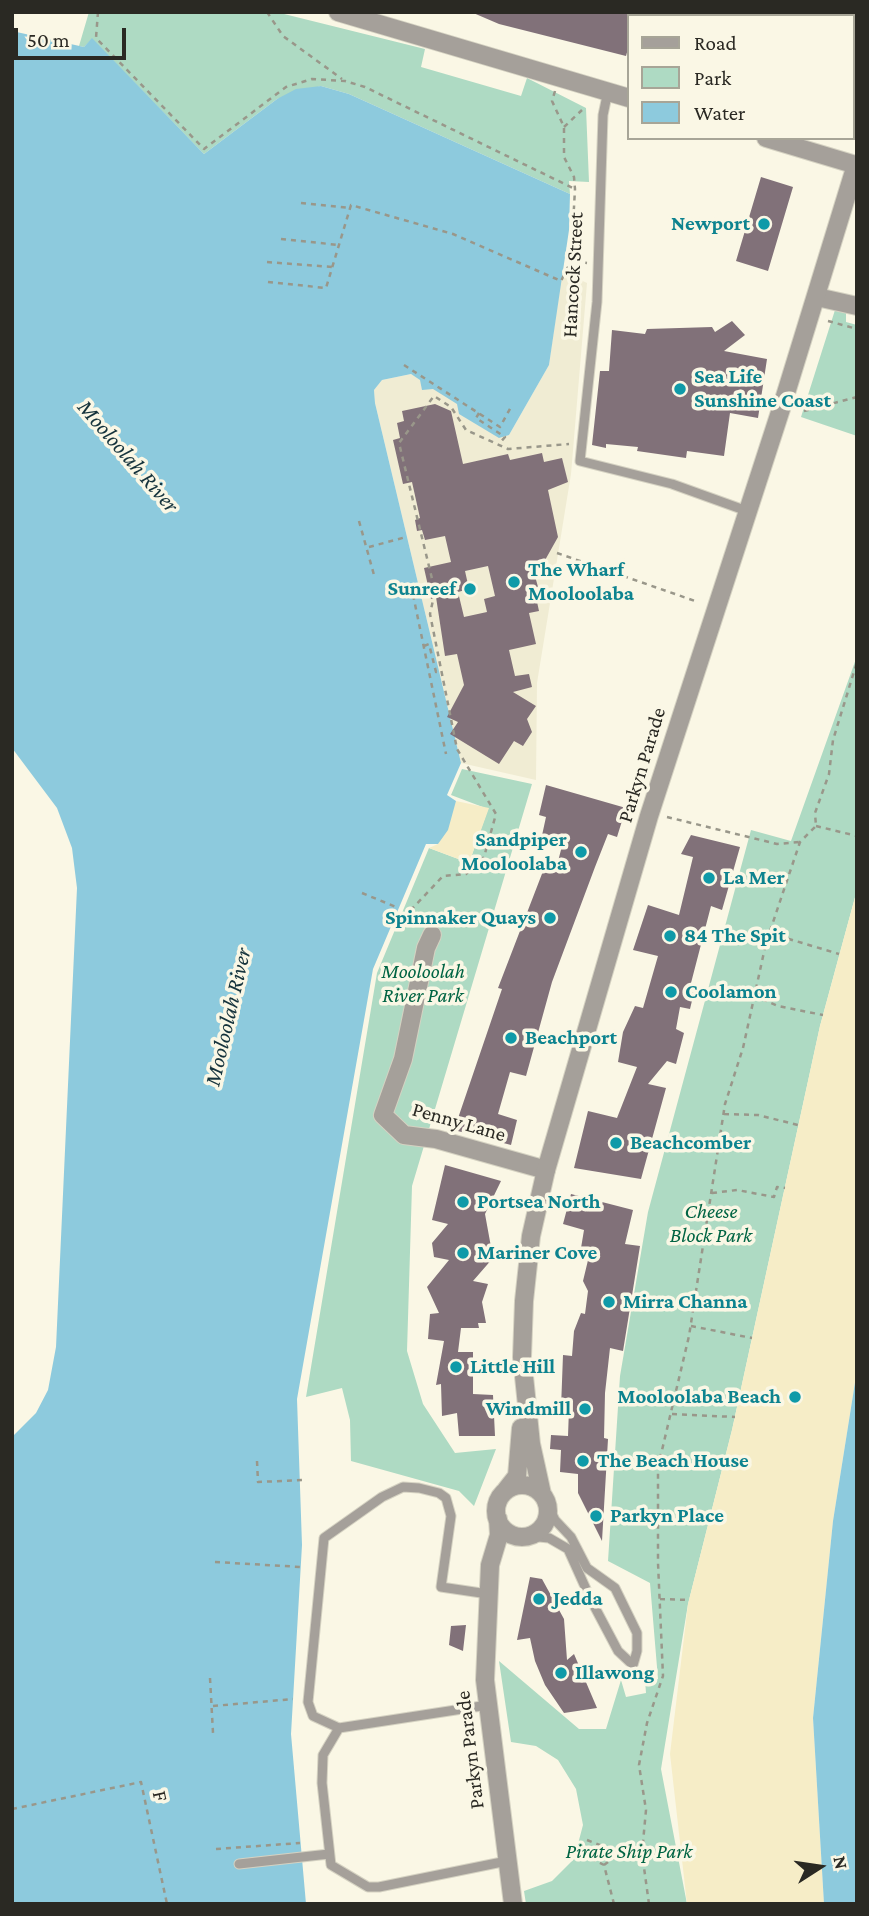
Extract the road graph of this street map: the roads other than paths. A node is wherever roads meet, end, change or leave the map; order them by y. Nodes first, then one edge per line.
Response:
1 (338, 12) edge
2 (608, 91) junction
3 (628, 97) edge
4 (773, 140) edge
5 (857, 165) edge
6 (817, 297) junction
7 (857, 306) edge
8 (747, 511) junction
9 (432, 935) road end
10 (546, 1170) junction
11 (523, 1390) junction
12 (506, 1490) junction
13 (545, 1499) junction
14 (498, 1519) junction
15 (526, 1536) junction
16 (489, 1593) junction
17 (488, 1705) junction
18 (339, 1728) junction
19 (329, 1854) junction
20 (507, 1861) junction
21 (239, 1864) dead end
22 (513, 1904) edge

1 - 2 street
2 - 3 street
2 - 8 lane, Hancock Street
4 - 5 street
5 - 6 street, Parkyn Parade
6 - 7 street
6 - 8 street, Parkyn Parade
8 - 10 street, Parkyn Parade
9 - 10 street, Penny Lane
10 - 11 street, Parkyn Parade
11 - 12 street, Parkyn Parade
11 - 13 street, Parkyn Parade
12 - 13 street
12 - 14 street
13 - 15 street
13 - 15 lane
14 - 15 street
14 - 16 street, Parkyn Parade
15 - 16 street, Parkyn Parade
16 - 17 street, Parkyn Parade
16 - 18 lane
17 - 18 lane
17 - 20 street, Parkyn Parade
18 - 19 lane
19 - 20 lane
19 - 21 lane
20 - 22 street, Parkyn Parade

